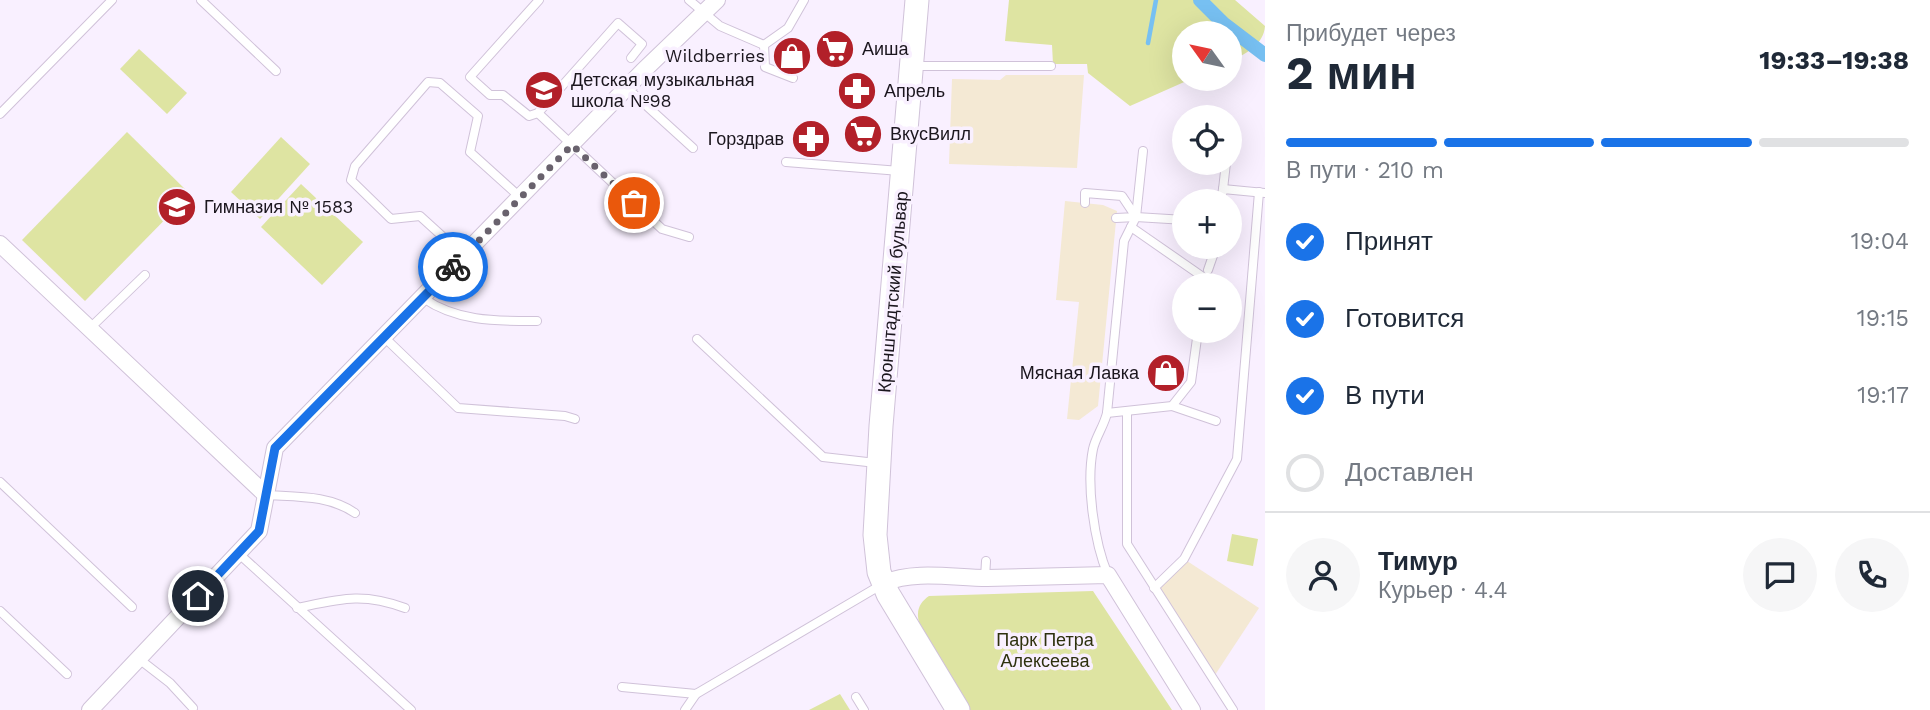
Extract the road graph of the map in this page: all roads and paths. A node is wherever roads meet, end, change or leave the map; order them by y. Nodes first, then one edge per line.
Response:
1 (112, 0) edge
2 (201, 0) edge
3 (540, 0) edge
4 (689, 0) edge
5 (718, 0) edge
6 (804, 0) edge
7 (917, 0) edge
8 (703, 13) junction
9 (764, 45) junction
10 (631, 58) dead end
11 (911, 66) junction
12 (1051, 66) dead end
13 (276, 71) dead end
14 (793, 78) dead end
15 (627, 88) junction
16 (538, 113) junction
17 (0, 114) edge
18 (572, 145) junction
19 (693, 148) dead end
20 (1143, 151) dead end
21 (786, 162) dead end
22 (903, 171) junction
23 (1225, 175) edge
24 (1223, 189) edge
25 (1242, 191) edge
26 (1262, 193) edge
27 (521, 198) junction
28 (1085, 203) dead end
29 (1136, 217) junction
30 (1116, 218) dead end
31 (1172, 219) edge
32 (1131, 228) junction
33 (689, 237) dead end
34 (0, 244) edge
35 (464, 256) junction
36 (1212, 259) edge
37 (1208, 270) dead end
38 (1198, 273) edge
39 (145, 275) dead end
40 (423, 298) junction
41 (537, 321) dead end
42 (89, 330) junction
43 (385, 338) junction
44 (697, 339) dead end
45 (1196, 343) edge
46 (1172, 406) junction
47 (1126, 412) junction
48 (1107, 413) junction
49 (575, 419) dead end
50 (1216, 421) dead end
51 (879, 463) junction
52 (2, 487) edge
53 (266, 495) junction
54 (355, 513) dead end
55 (238, 553) junction
56 (986, 561) dead end
57 (1108, 575) junction
58 (985, 578) junction
59 (884, 583) junction
60 (1154, 588) junction
61 (132, 607) dead end
62 (297, 608) junction
63 (405, 608) dead end
64 (0, 611) edge
65 (139, 659) junction
66 (67, 674) dead end
67 (622, 687) dead end
68 (696, 694) junction
69 (856, 697) dead end
70 (192, 708) dead end
71 (90, 710) edge
72 (411, 710) edge
73 (685, 710) edge
74 (864, 710) edge
75 (958, 710) edge
76 (1192, 710) edge
77 (1233, 710) edge

1 - 17 lane
2 - 13 lane
3 - 16 lane
4 - 8 lane
5 - 8 street
6 - 9 lane
7 - 11 main road, Кронштадтский бульвар
8 - 9 lane
8 - 15 street
9 - 14 lane
10 - 16 lane
11 - 12 lane
11 - 22 main road, Кронштадтский бульвар
15 - 18 street
15 - 19 lane
16 - 18 lane
18 - 27 street
18 - 33 lane
20 - 29 lane
21 - 22 lane
22 - 51 main road, Кронштадтский бульвар
23 - 24 lane
25 - 26 lane
26 - 60 lane
27 - 35 street
27 - 35 lane
28 - 29 lane
29 - 30 lane
29 - 31 lane
29 - 32 lane
32 - 38 lane
32 - 48 lane
34 - 42 street
35 - 40 street
36 - 37 lane
39 - 42 lane
40 - 41 lane
40 - 43 street
42 - 53 street
43 - 49 lane
43 - 53 street
44 - 51 lane
45 - 46 lane
46 - 47 lane
46 - 50 lane
47 - 48 lane
47 - 60 lane
48 - 57 lane
51 - 59 main road, Кронштадтский бульвар
52 - 61 lane
53 - 54 lane
53 - 55 street
55 - 62 lane
55 - 65 street
56 - 58 lane
57 - 58 street
57 - 76 street
58 - 59 street
59 - 68 lane
59 - 75 main road, Кронштадтский бульвар
60 - 77 lane
62 - 63 lane
62 - 72 lane
64 - 66 lane
65 - 70 lane
65 - 71 street
67 - 68 lane
68 - 73 lane
69 - 74 lane

